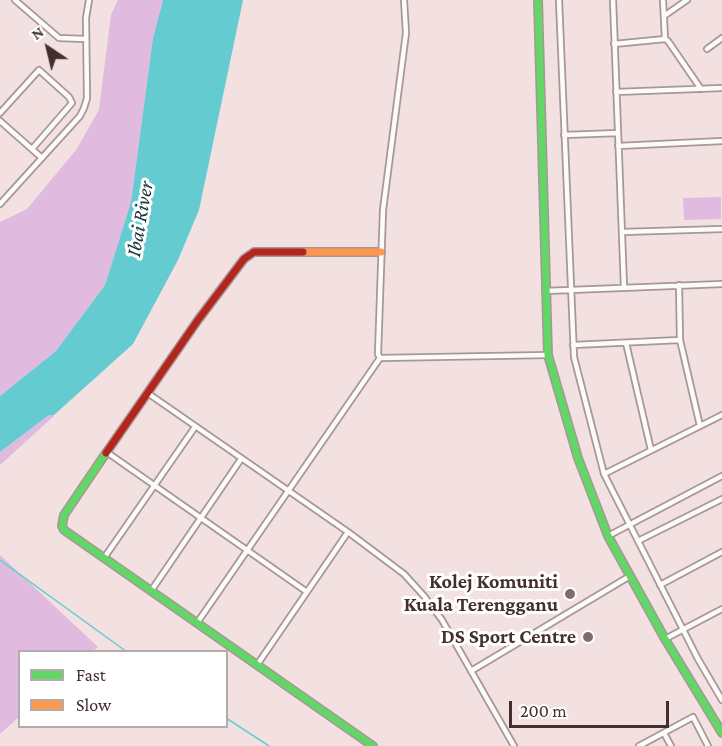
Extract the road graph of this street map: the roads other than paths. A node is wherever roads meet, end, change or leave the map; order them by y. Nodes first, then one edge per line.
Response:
1 (15, 0) edge
2 (89, 0) edge
3 (404, 0) edge
4 (538, 0) edge
5 (559, 0) edge
6 (613, 0) edge
7 (663, 0) edge
8 (687, 0) edge
9 (664, 16) junction
10 (722, 38) edge
11 (86, 39) junction
12 (665, 39) junction
13 (614, 44) junction
14 (707, 49) dead end
15 (722, 88) edge
16 (701, 89) junction
17 (616, 92) junction
18 (0, 113) edge
19 (0, 121) edge
20 (618, 133) junction
21 (564, 135) junction
22 (722, 141) edge
23 (618, 146) junction
24 (32, 149) junction
25 (42, 158) junction
26 (0, 204) edge
27 (722, 229) edge
28 (622, 232) junction
29 (381, 252) junction
30 (722, 284) edge
31 (679, 285) junction
32 (624, 287) junction
33 (571, 289) junction
34 (545, 291) junction
35 (681, 340) junction
36 (626, 343) junction
37 (573, 345) junction
38 (548, 355) junction
39 (380, 358) junction
40 (149, 394) junction
41 (722, 415) edge
42 (700, 426) junction
43 (195, 427) junction
44 (651, 450) junction
45 (108, 453) junction
46 (241, 459) junction
47 (604, 474) junction
48 (722, 476) edge
49 (154, 486) junction
50 (289, 491) junction
51 (722, 499) edge
52 (200, 518) junction
53 (629, 524) junction
54 (348, 532) junction
55 (608, 536) junction
56 (638, 541) junction
57 (248, 551) junction
58 (722, 552) edge
59 (104, 558) junction
60 (630, 576) junction
61 (660, 585) junction
62 (151, 591) junction
63 (307, 592) junction
64 (722, 609) edge
65 (197, 623) junction
66 (683, 629) junction
67 (665, 639) junction
68 (257, 665) junction
69 (471, 671) junction
70 (722, 699) edge
71 (664, 733) junction
72 (722, 733) edge
73 (373, 746) edge
74 (514, 746) edge
75 (639, 746) edge
76 (671, 746) edge
77 (708, 746) edge

1 - 11 street
2 - 11 street
3 - 29 street
4 - 34 street
5 - 21 street
6 - 13 street
7 - 9 street
8 - 9 street
9 - 12 street
10 - 14 street
11 - 25 street
12 - 13 street
12 - 16 street
13 - 17 street
15 - 16 street
16 - 17 street
17 - 20 street
18 - 24 street
19 - 24 street
20 - 21 street
20 - 23 street
21 - 33 street
22 - 23 street
23 - 28 street
24 - 25 street
25 - 26 street
27 - 28 street
28 - 32 street
29 - 39 street
29 - 40 street
30 - 31 street
31 - 32 street
31 - 35 street
32 - 33 street
33 - 34 street
33 - 37 street
34 - 38 street
35 - 36 street
35 - 42 street
36 - 37 street
36 - 44 street
37 - 47 street
38 - 39 street
38 - 55 street
39 - 50 street
40 - 43 street
40 - 45 street
41 - 42 street
42 - 44 street
43 - 46 street
43 - 49 street
44 - 47 street
45 - 49 street
45 - 59 street
46 - 50 street
46 - 52 street
47 - 53 street
48 - 53 street
49 - 52 street
49 - 59 street
50 - 54 street
50 - 57 street
51 - 56 street
52 - 57 street
52 - 62 street
53 - 55 street
53 - 56 street
54 - 63 street
54 - 69 street
55 - 60 street
56 - 61 street
57 - 63 street
57 - 65 street
58 - 61 street
59 - 62 street
60 - 67 street
60 - 69 street
61 - 66 street
62 - 65 street
63 - 68 street
64 - 66 street
65 - 68 street
66 - 67 street
66 - 70 street
67 - 72 street
68 - 73 street
69 - 74 street
71 - 75 street
71 - 76 street
71 - 77 street

